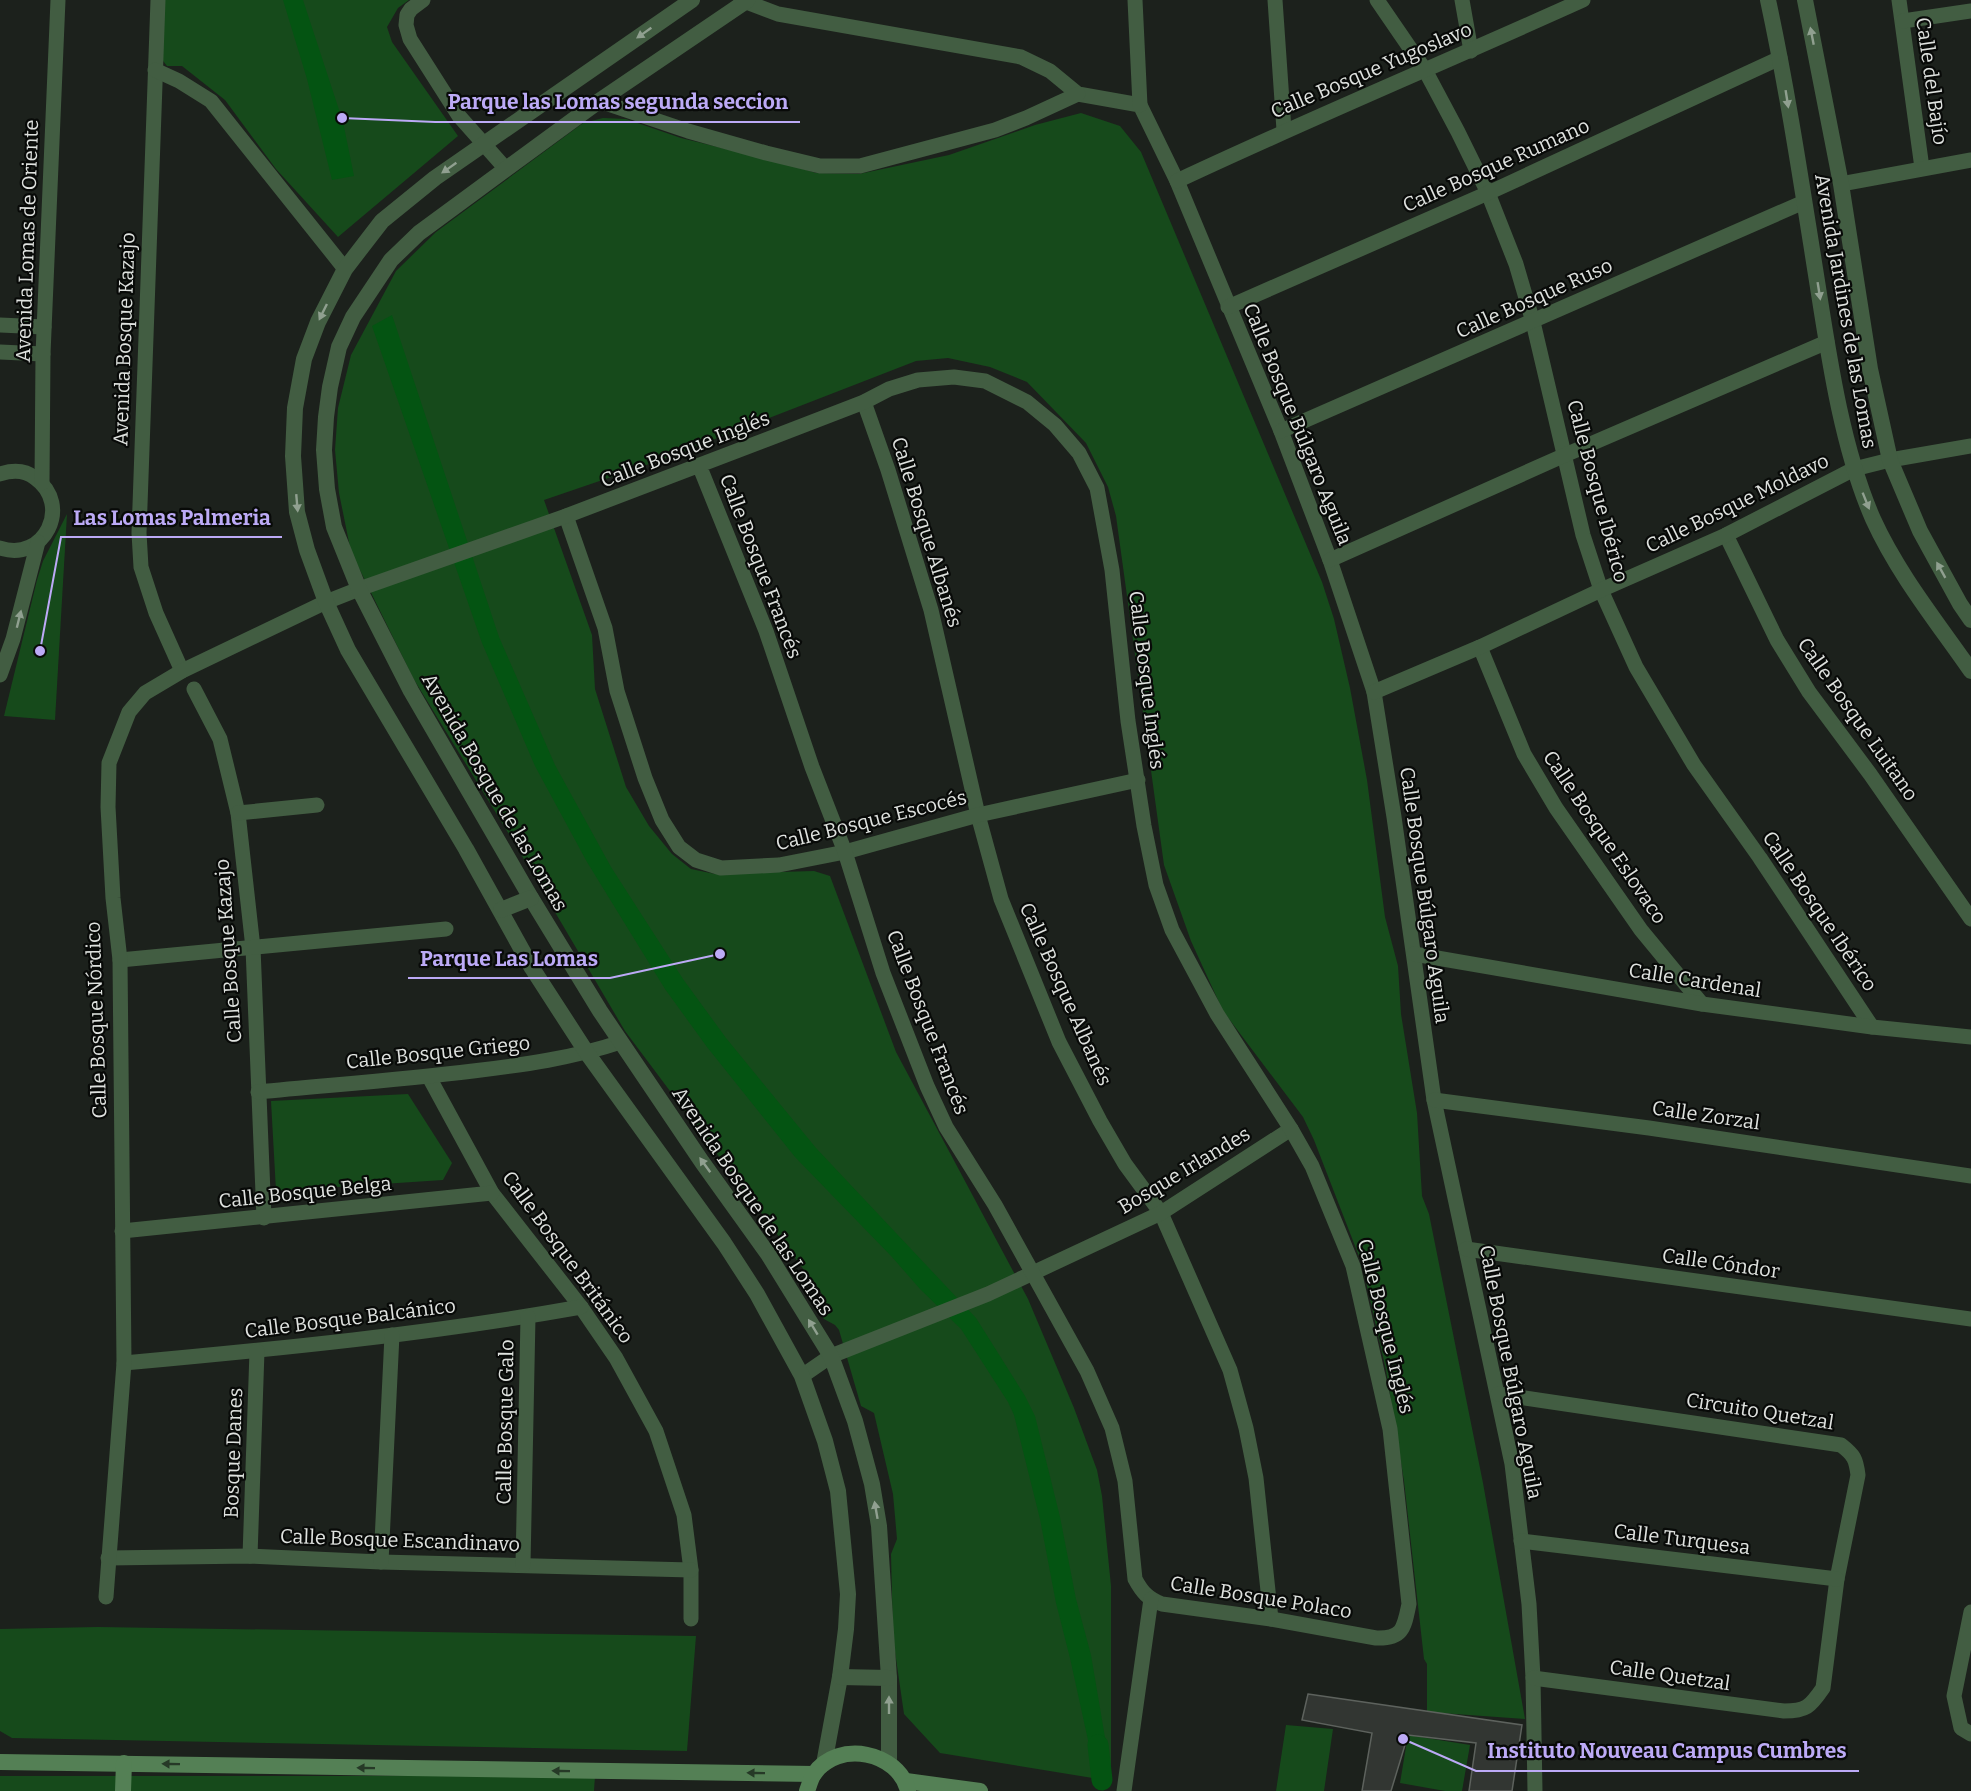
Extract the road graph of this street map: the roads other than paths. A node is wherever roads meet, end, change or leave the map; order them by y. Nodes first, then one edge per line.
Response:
1 (58, 0) edge
2 (158, 0) edge
3 (423, 0) edge
4 (692, 0) edge
5 (1135, 0) edge
6 (1275, 0) edge
7 (1377, 0) edge
8 (1462, 0) edge
9 (1583, 0) edge
10 (1768, 0) edge
11 (1806, 0) edge
12 (1899, 0) edge
13 (744, 1) edge
14 (1971, 11) edge
15 (1903, 21) junction
16 (1471, 51) junction
17 (1780, 58) junction
18 (155, 70) junction
19 (1425, 70) junction
20 (1078, 94) junction
21 (599, 102) junction
22 (1140, 105) junction
23 (1284, 130) junction
24 (483, 144) junction
25 (1971, 160) edge
26 (1922, 168) junction
27 (506, 169) junction
28 (1177, 181) junction
29 (1840, 184) junction
30 (1488, 193) junction
31 (1804, 202) junction
32 (345, 269) junction
33 (1228, 307) junction
34 (1533, 322) junction
35 (0, 325) edge
36 (44, 327) junction
37 (1827, 342) junction
38 (0, 352) edge
39 (43, 354) junction
40 (864, 402) junction
41 (1281, 431) junction
42 (1971, 446) edge
43 (1565, 454) junction
44 (1890, 460) junction
45 (699, 465) junction
46 (1854, 469) junction
47 (0, 474) edge
48 (42, 483) junction
49 (566, 516) junction
50 (1726, 535) junction
51 (38, 542) junction
52 (0, 548) edge
53 (1330, 560) junction
54 (359, 589) junction
55 (1601, 590) junction
56 (326, 602) junction
57 (1971, 620) edge
58 (1480, 647) junction
59 (2, 666) edge
60 (183, 671) junction
61 (1971, 671) edge
62 (194, 689) dead end
63 (1374, 692) junction
64 (1138, 780) junction
65 (317, 805) dead end
66 (238, 813) junction
67 (978, 815) junction
68 (845, 852) junction
69 (531, 898) junction
70 (501, 910) junction
71 (1971, 919) edge
72 (446, 929) dead end
73 (253, 948) junction
74 (1414, 954) junction
75 (120, 960) junction
76 (1702, 1004) junction
77 (1872, 1027) junction
78 (1971, 1037) edge
79 (621, 1042) junction
80 (587, 1053) junction
81 (429, 1077) junction
82 (258, 1092) junction
83 (1434, 1100) junction
84 (1291, 1129) junction
85 (1971, 1176) edge
86 (492, 1193) junction
87 (1161, 1214) junction
88 (264, 1218) junction
89 (122, 1231) junction
90 (1466, 1249) junction
91 (1032, 1273) junction
92 (581, 1307) junction
93 (528, 1317) junction
94 (1971, 1319) edge
95 (392, 1335) junction
96 (257, 1351) junction
97 (831, 1356) junction
98 (124, 1364) junction
99 (802, 1376) junction
100 (1498, 1394) junction
101 (1521, 1541) junction
102 (250, 1556) junction
103 (108, 1558) junction
104 (381, 1562) junction
105 (523, 1565) junction
106 (691, 1570) junction
107 (1135, 1579) joint
108 (1837, 1579) junction
109 (106, 1597) dead end
110 (1151, 1599) junction
111 (1971, 1612) edge
112 (691, 1619) dead end
113 (1271, 1619) junction
114 (1390, 1639) joint
115 (840, 1677) junction
116 (889, 1678) junction
117 (1533, 1678) junction
118 (1801, 1711) joint
119 (1970, 1734) edge
120 (0, 1761) edge
121 (124, 1763) junction
122 (889, 1763) junction
123 (819, 1769) junction
124 (907, 1786) edge
125 (123, 1791) edge
126 (807, 1791) edge
127 (980, 1791) edge
128 (1124, 1791) edge
129 (1535, 1791) edge

1 - 36 street, Avenida Lomas de Oriente
2 - 18 street, Avenida Bosque Kazajo
3 - 24 street
4 -> 24 street
5 - 22 street
6 - 23 street
7 - 19 street, Calle Bosque Ibérico
8 - 16 street
9 - 16 street, Calle Bosque Yugoslavo
10 - 17 street, Avenida Jardines de las Lomas
29 -> 11 street, Avenida Jardines de las Lomas
12 - 15 street, Calle del Bajío
13 - 20 street
13 - 21 street, Avenida Bosque de las Lomas
14 - 15 street
15 - 26 street, Calle del Bajío
16 - 19 street, Calle Bosque Yugoslavo
17 - 30 street, Calle Bosque Rumano
17 -> 31 street, Avenida Jardines de las Lomas
18 - 32 street
18 - 60 street, Avenida Bosque Kazajo
19 - 23 street, Calle Bosque Yugoslavo
19 - 30 street, Calle Bosque Ibérico
20 - 21 street
20 - 22 street
21 - 27 street, Avenida Bosque de las Lomas
22 - 28 street, Calle Bosque Búlgaro Aguila
23 - 28 street, Calle Bosque Yugoslavo
24 - 27 street
24 -> 32 street
25 - 26 street
26 - 29 street
27 - 54 street, Avenida Bosque de las Lomas
28 - 33 street, Calle Bosque Búlgaro Aguila
29 - 44 street, Avenida Jardines de las Lomas
30 - 33 street, Calle Bosque Rumano
30 - 34 street, Calle Bosque Ibérico
31 - 34 street, Calle Bosque Ruso
31 -> 37 street, Avenida Jardines de las Lomas
32 -> 56 street
33 - 41 street, Calle Bosque Búlgaro Aguila
34 - 41 street, Calle Bosque Ruso
34 - 43 street, Calle Bosque Ibérico
35 - 36 street
36 - 39 street, Avenida Lomas de Oriente
37 - 43 street
37 - 46 street, Avenida Jardines de las Lomas
38 - 39 street
39 - 48 street, Avenida Lomas de Oriente
40 - 45 street, Calle Bosque Inglés
40 - 64 street, Calle Bosque Inglés
40 - 67 street, Calle Bosque Albanés
41 - 53 street, Calle Bosque Búlgaro Aguila
42 - 44 street, Calle Bosque Moldavo
43 - 53 street
43 - 55 street, Calle Bosque Ibérico
44 - 46 street, Calle Bosque Moldavo
57 -> 44 street, Avenida Jardines de las Lomas
45 - 49 street, Calle Bosque Inglés
45 - 68 street, Calle Bosque Francés
46 - 50 street, Calle Bosque Moldavo
46 -> 61 street, Avenida Jardines de las Lomas
47 - 48 street
48 - 51 street
49 - 54 street, Calle Bosque Inglés
49 - 68 street, Calle Bosque Escocés
50 - 55 street, Calle Bosque Moldavo
50 - 71 street, Calle Bosque Luitano
51 - 52 street
59 -> 51 street
53 - 63 street, Calle Bosque Búlgaro Aguila
54 - 56 street, Calle Bosque Inglés
54 - 69 street, Avenida Bosque de las Lomas
55 - 58 street, Calle Bosque Moldavo
55 - 77 street, Calle Bosque Ibérico
56 - 60 street, Calle Bosque Nórdico
56 - 70 street
58 - 63 street, Calle Bosque Moldavo
58 - 76 street, Calle Bosque Eslovaco
60 - 75 street, Calle Bosque Nórdico
62 - 66 street, Calle Bosque Kazajo
63 - 74 street, Calle Bosque Búlgaro Aguila
64 - 67 street, Calle Bosque Escocés
64 - 84 street, Calle Bosque Inglés
65 - 66 street
66 - 73 street, Calle Bosque Kazajo
67 - 68 street, Calle Bosque Escocés
67 - 87 street, Calle Bosque Albanés
68 - 91 street, Calle Bosque Francés
69 - 70 street
69 - 79 street, Avenida Bosque de las Lomas
70 - 80 street
72 - 73 street
73 - 75 street
73 - 82 street, Calle Bosque Kazajo
74 - 76 street, Calle Cardenal
74 - 83 street, Calle Bosque Búlgaro Aguila
75 - 89 street, Calle Bosque Nórdico
76 - 77 street, Calle Cardenal
77 - 78 street, Calle Cardenal
79 - 80 street, Calle Bosque Griego
97 -> 79 street, Avenida Bosque de las Lomas
80 - 81 street, Calle Bosque Griego
80 - 99 street
81 - 82 street, Calle Bosque Griego
81 - 86 street, Calle Bosque Británico
82 - 88 street, Calle Bosque Kazajo
83 - 85 street, Calle Zorzal
83 - 90 street, Calle Bosque Búlgaro Aguila
84 - 87 street, Bosque Irlandes
84 - 114 street, Calle Bosque Inglés
86 - 88 street, Calle Bosque Belga
86 - 92 street, Calle Bosque Británico
87 - 91 street, Bosque Irlandes
87 - 113 street, Calle Bosque Albanés
88 - 89 street, Calle Bosque Belga
89 - 98 street, Calle Bosque Nórdico
90 - 94 street, Calle Cóndor
90 - 100 street, Calle Bosque Búlgaro Aguila
91 - 97 street, Bosque Irlandes
91 - 107 street, Calle Bosque Francés
92 - 93 street, Calle Bosque Balcánico
92 - 106 street, Calle Bosque Británico
93 - 95 street, Calle Bosque Balcánico
93 - 105 street, Calle Bosque Galo
95 - 96 street, Calle Bosque Balcánico
95 - 104 street
96 - 98 street, Calle Bosque Balcánico
96 - 102 street, Bosque Danes
97 - 99 street, Bosque Irlandes
116 -> 97 street, Avenida Bosque de las Lomas
98 - 103 street, Calle Bosque Nórdico
99 - 115 street
100 - 101 street, Calle Bosque Búlgaro Aguila
100 - 108 street, Circuito Quetzal
101 - 108 street, Calle Turquesa
101 - 117 street, Calle Bosque Búlgaro Aguila
102 - 103 street, Calle Bosque Escandinavo
102 - 104 street, Calle Bosque Escandinavo
103 - 109 street, Calle Bosque Nórdico
104 - 105 street, Calle Bosque Escandinavo
105 - 106 street, Calle Bosque Escandinavo
106 - 112 street, Calle Bosque Británico
107 - 110 street, Calle Bosque Polaco
108 - 118 street, Circuito Quetzal
110 - 113 street, Calle Bosque Polaco
110 - 128 street
111 - 119 street
113 - 114 street, Calle Bosque Polaco
115 - 116 street
115 - 123 street
122 -> 116 street, Avenida Bosque de las Lomas
117 - 118 street, Calle Quetzal
117 - 129 street, Calle Bosque Búlgaro Aguila
120 - 121 main road
123 -> 121 main road
121 - 125 main road
122 - 123 main road
122 - 124 main road
123 - 126 main road
124 - 127 main road

